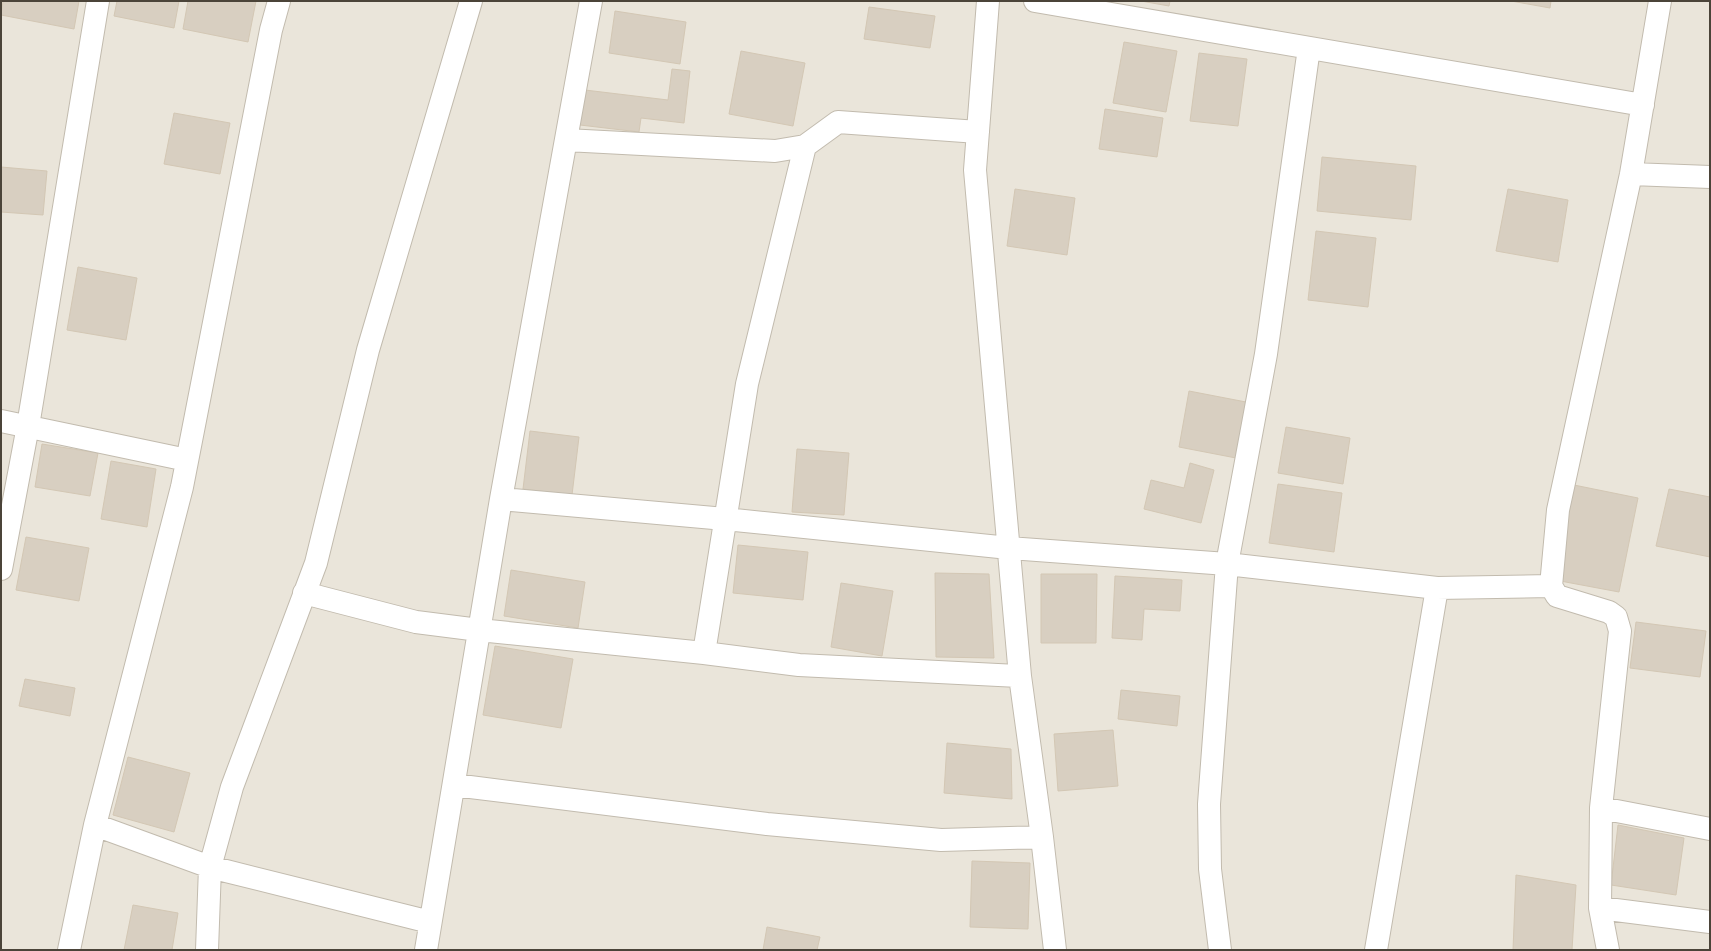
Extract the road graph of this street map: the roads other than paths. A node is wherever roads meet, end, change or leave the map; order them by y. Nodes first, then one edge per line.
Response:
1 (98, 1) edge
2 (279, 1) edge
3 (471, 1) edge
4 (591, 1) edge
5 (988, 1) edge
6 (1035, 1) edge
7 (1660, 1) edge
8 (1310, 48) junction
9 (1643, 105) junction
10 (978, 132) junction
11 (566, 140) junction
12 (805, 146) junction
13 (1631, 174) junction
14 (1710, 177) edge
15 (1, 421) edge
16 (28, 426) junction
17 (187, 460) junction
18 (501, 499) junction
19 (725, 519) junction
20 (1009, 548) junction
21 (1227, 564) junction
22 (1, 569) edge
23 (1550, 586) junction
24 (1437, 588) junction
25 (304, 593) junction
26 (479, 630) junction
27 (704, 653) junction
28 (1020, 676) junction
29 (454, 785) junction
30 (1601, 808) junction
31 (95, 825) junction
32 (1710, 829) edge
33 (1042, 837) junction
34 (210, 867) junction
35 (1600, 908) junction
36 (430, 922) junction
37 (1710, 922) edge
38 (69, 950) edge
39 (207, 950) edge
40 (426, 950) edge
41 (1055, 950) edge
42 (1220, 950) edge
43 (1376, 950) edge
44 (1608, 950) edge

1 - 16 street
2 - 17 street
3 - 25 street
4 - 11 street
5 - 10 street
6 - 8 street
7 - 9 street
8 - 9 street
8 - 21 street
9 - 13 street
10 - 12 street
10 - 20 street
11 - 12 street
11 - 18 street
12 - 19 street
13 - 14 street
13 - 23 street
15 - 16 street
16 - 17 street
16 - 22 street
17 - 31 street
18 - 19 street
18 - 26 street
19 - 20 street
19 - 27 street
20 - 21 street
20 - 28 street
21 - 24 street
21 - 42 street
23 - 24 street
23 - 30 street
24 - 43 street
25 - 26 street
25 - 34 street
26 - 27 street
26 - 29 street
27 - 28 street
28 - 33 street
29 - 33 street
29 - 36 street
30 - 32 street
30 - 35 street
31 - 34 street
31 - 38 street
33 - 41 street
34 - 36 street
34 - 39 street
35 - 37 street
35 - 44 street
36 - 40 street

